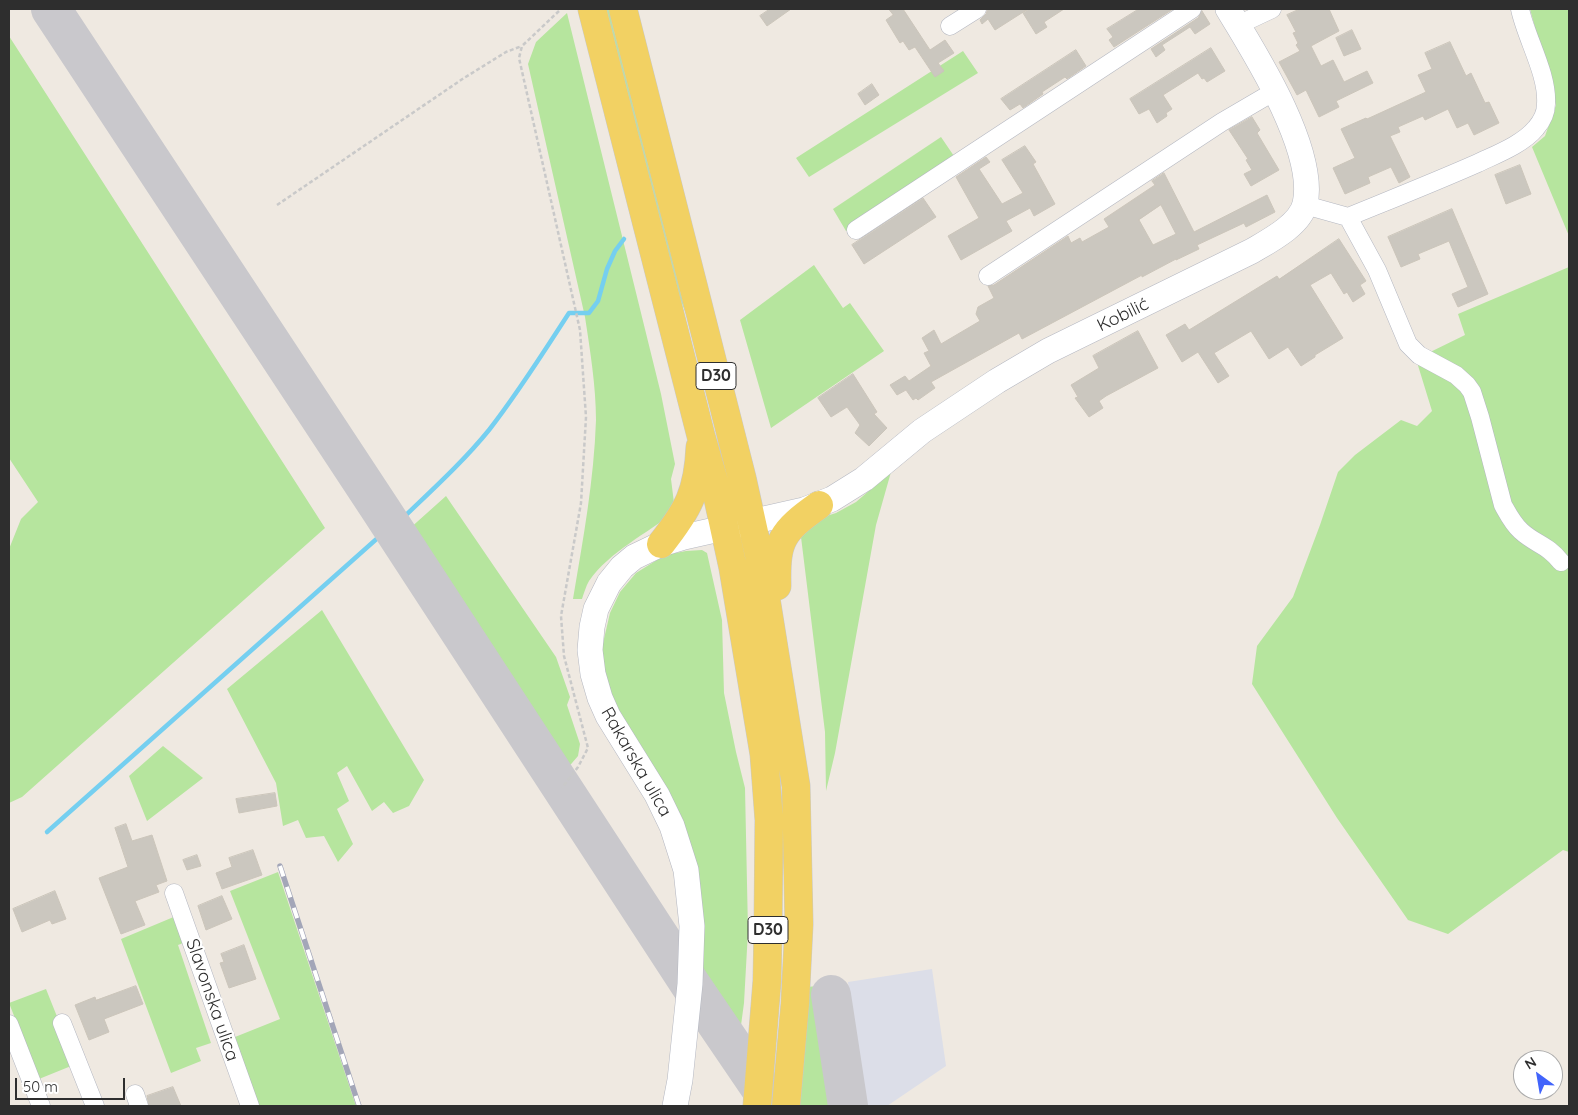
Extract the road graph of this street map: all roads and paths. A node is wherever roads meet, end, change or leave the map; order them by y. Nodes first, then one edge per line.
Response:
1 (592, 9) edge
2 (623, 9) edge
3 (976, 9) edge
4 (1192, 9) edge
5 (1272, 9) edge
6 (1520, 9) edge
7 (559, 11) dead end
8 (1233, 17) edge
9 (950, 26) dead end
10 (522, 46) junction
11 (1274, 91) junction
12 (277, 205) dead end
13 (1305, 205) junction
14 (1348, 217) junction
15 (856, 230) dead end
16 (988, 276) dead end
17 (701, 436) junction
18 (819, 505) junction
19 (752, 522) junction
20 (724, 528) junction
21 (661, 544) junction
22 (1561, 562) dead end
23 (787, 724) junction
24 (562, 788) dead end
25 (174, 893) dead end
26 (62, 1023) dead end
27 (9, 1024) edge
28 (41, 1106) edge
29 (96, 1106) edge
30 (250, 1106) edge
31 (674, 1106) edge
32 (757, 1106) edge
33 (786, 1106) edge

1 - 17 main road, D30
2 - 19 main road, D30
3 - 9 street
4 - 15 street
5 - 8 street
6 - 14 street
7 - 10 path
8 - 11 main road
10 - 12 path
10 - 24 path
11 - 13 main road
11 - 16 street
13 - 14 street
13 - 18 main road, Kobilić
14 - 22 street
17 - 20 main road, D30
17 - 21 main road
18 - 19 main road, Kobilić
18 - 23 main road
19 - 20 main road, Kobilić
19 - 23 main road, D30
20 - 21 main road, Kobilić
20 - 32 main road, D30
21 - 31 main road, Rakarska ulica
23 - 33 main road, D30
25 - 30 street, Slavonska ulica
26 - 29 street
27 - 28 street

